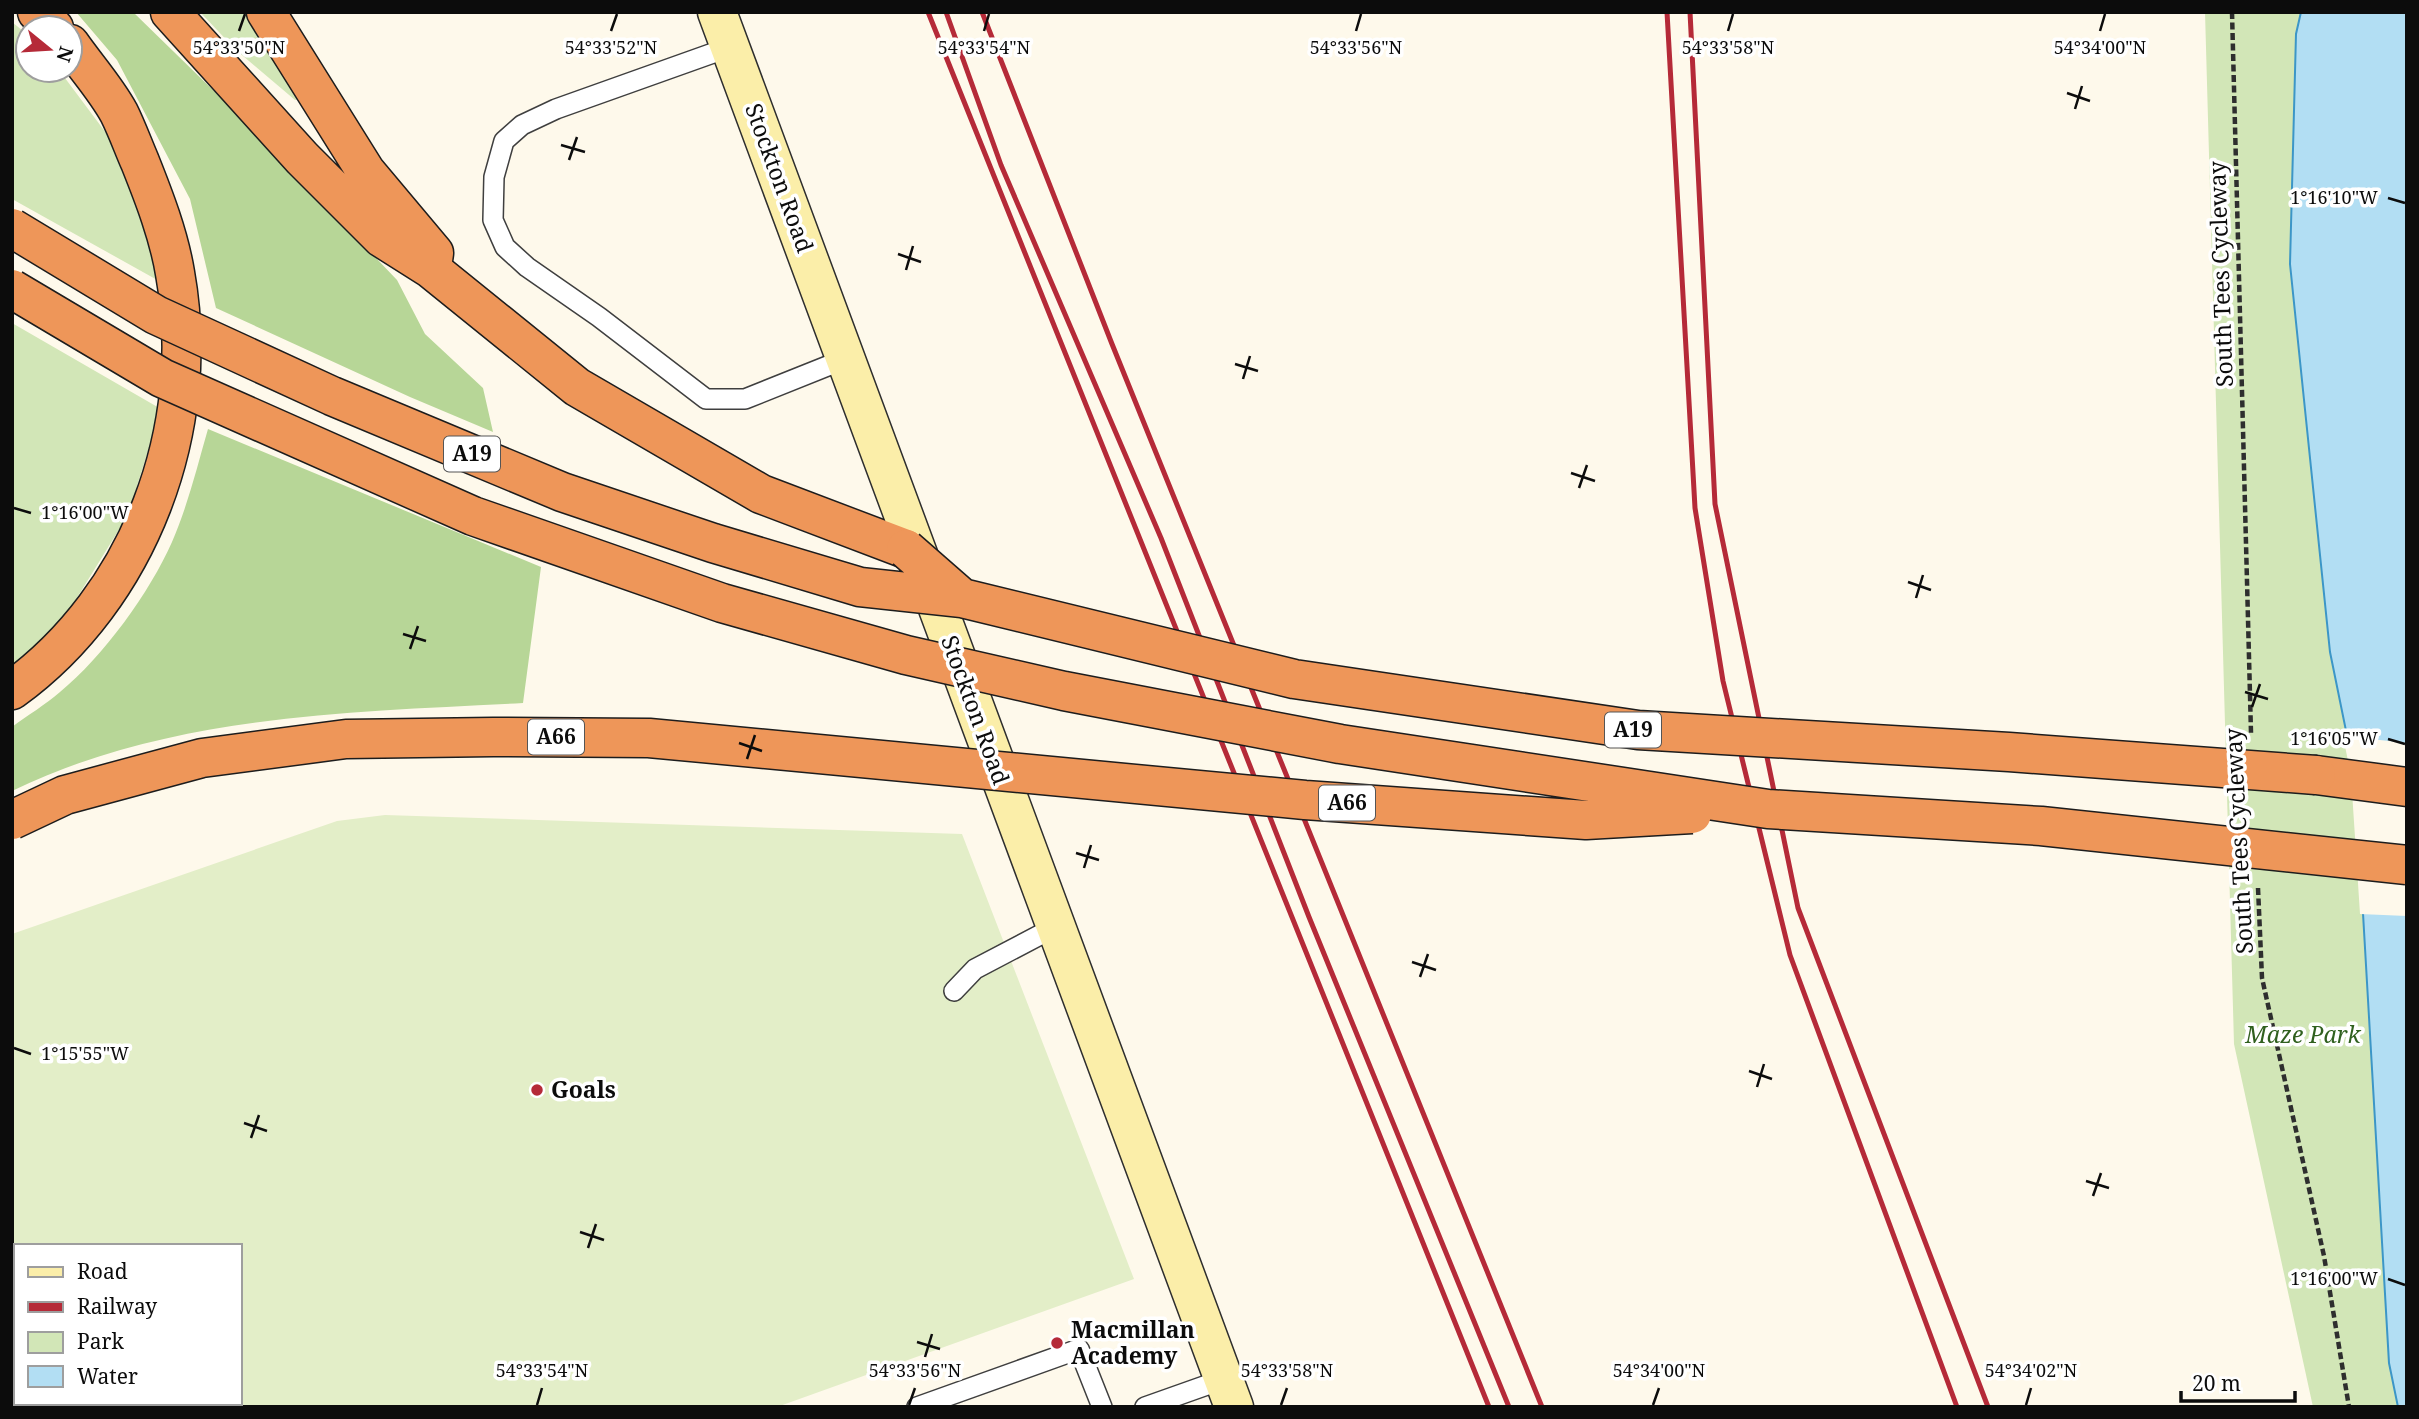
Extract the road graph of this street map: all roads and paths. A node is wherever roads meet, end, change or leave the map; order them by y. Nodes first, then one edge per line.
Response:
1 (170, 12) edge
2 (266, 12) edge
3 (2232, 12) edge
4 (724, 30) edge
5 (84, 64) edge
6 (12, 228) edge
7 (431, 269) junction
8 (12, 289) edge
9 (845, 359) junction
10 (962, 598) junction
11 (12, 690) edge
12 (2251, 738) dead end
13 (2407, 787) edge
14 (1768, 809) junction
15 (12, 820) edge
16 (2407, 865) edge
17 (2258, 885) dead end
18 (1055, 927) junction
19 (954, 991) dead end
20 (1229, 1393) edge
21 (917, 1407) edge
22 (1102, 1407) edge
23 (1145, 1407) edge
24 (2349, 1407) edge

1 - 7 highway, A19
2 - 7 highway
3 - 12 path, South Tees Cycleway
4 - 9 main road, Stockton Road
4 - 9 lane
5 - 11 highway
6 - 10 highway, A19, bridge
7 - 10 highway, A19, bridge
8 - 14 highway, A19, bridge
9 - 18 main road, Stockton Road
10 - 13 highway, A19, bridge
14 - 15 highway, A66, bridge
14 - 16 highway, A19, bridge
17 - 24 path, South Tees Cycleway
18 - 19 lane
18 - 20 main road, Stockton Road
20 - 23 lane
21 - 22 lane

